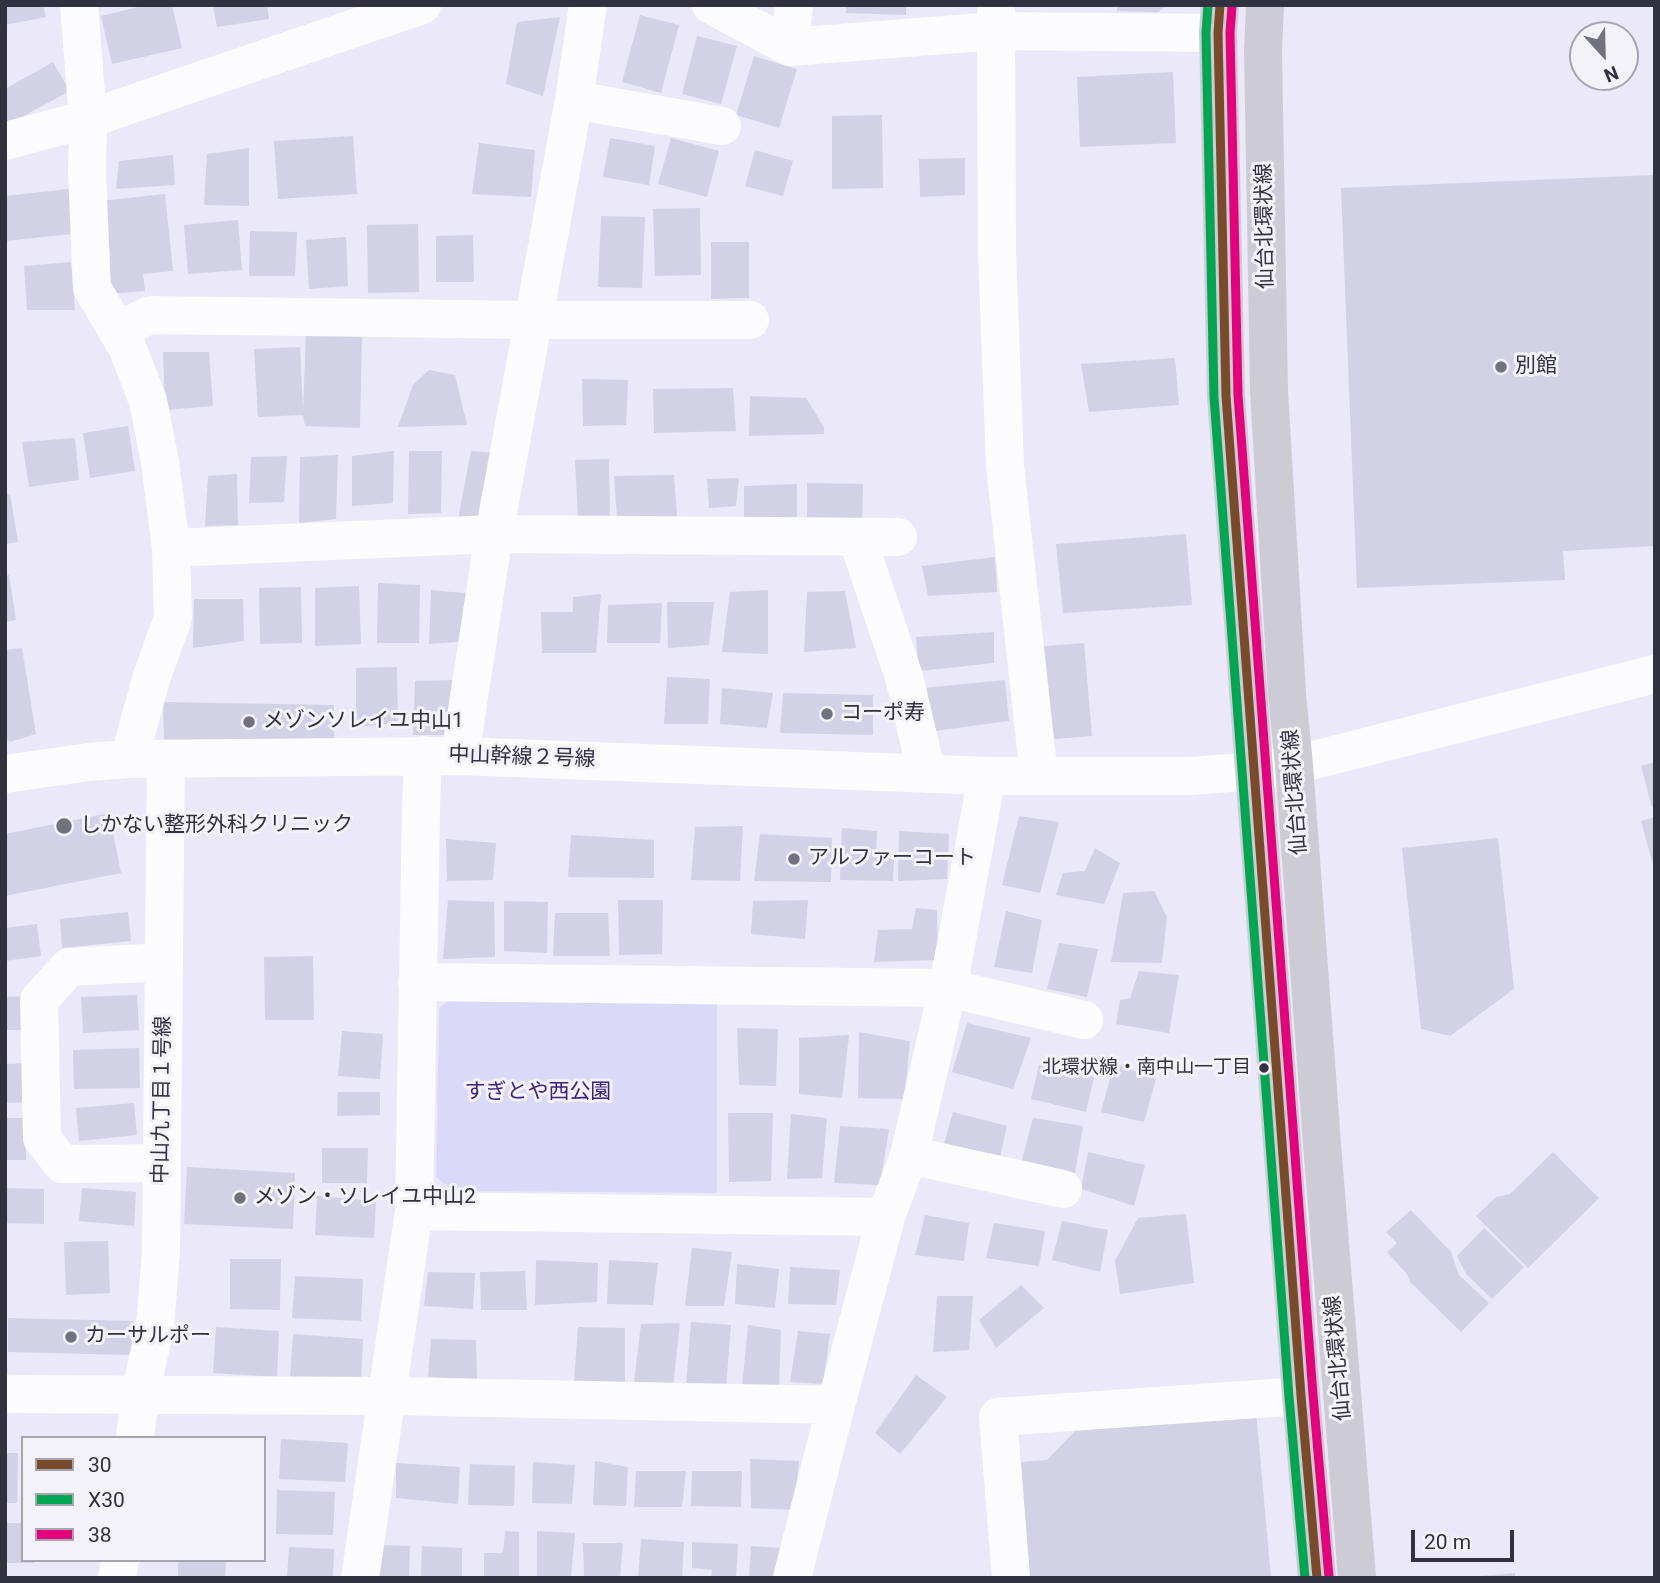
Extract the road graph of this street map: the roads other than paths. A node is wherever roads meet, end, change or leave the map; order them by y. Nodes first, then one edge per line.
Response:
1 (79, 5) edge
2 (422, 5) edge
3 (588, 5) edge
4 (711, 5) edge
5 (794, 5) edge
6 (1265, 5) edge
7 (995, 18) edge
8 (1219, 19) edge
9 (790, 47) junction
10 (573, 100) junction
11 (88, 119) junction
12 (722, 126) dead end
13 (5, 141) edge
14 (532, 320) junction
15 (750, 320) dead end
16 (117, 331) junction
17 (494, 534) junction
18 (857, 537) junction
19 (898, 537) dead end
20 (171, 548) junction
21 (1655, 674) edge
22 (442, 756) junction
23 (129, 759) junction
24 (166, 760) junction
25 (1294, 765) junction
26 (1255, 771) junction
27 (5, 774) edge
28 (927, 774) junction
29 (987, 776) junction
30 (1039, 776) junction
31 (164, 962) junction
32 (417, 982) junction
33 (948, 989) junction
34 (1084, 1020) dead end
35 (909, 1155) junction
36 (162, 1163) junction
37 (1063, 1189) dead end
38 (414, 1210) junction
39 (886, 1217) junction
40 (5, 1394) edge
41 (141, 1395) junction
42 (388, 1395) junction
43 (1301, 1396) junction
44 (836, 1405) junction
45 (135, 1436) edge
46 (360, 1578) edge
47 (792, 1578) edge
48 (1011, 1578) edge
49 (1317, 1578) edge
50 (1357, 1578) edge

1 - 11 street
2 - 11 street
3 - 10 street
4 - 9 street
5 - 9 street
6 - 25 main road, 仙台北環状線
7 - 8 street
7 - 9 street
7 - 30 street
8 - 26 main road, 仙台北環状線
10 - 12 street
10 - 14 street
11 - 13 street
11 - 16 street
14 - 15 street
14 - 16 street
14 - 17 street
16 - 20 street
17 - 18 street
17 - 20 street
17 - 22 street
18 - 19 street
18 - 28 street
20 - 23 street
21 - 25 street, 中山幹線２号線
22 - 24 street, 中山幹線２号線
22 - 28 street, 中山幹線２号線
22 - 32 street
23 - 24 street, 中山幹線２号線
23 - 27 street, 中山幹線２号線
24 - 31 street, 中山九丁目１号線
25 - 26 street, 中山幹線２号線
25 - 50 main road, 仙台北環状線
26 - 30 street, 中山幹線２号線
26 - 43 main road, 仙台北環状線
28 - 29 street, 中山幹線２号線
29 - 30 street, 中山幹線２号線
29 - 33 street
31 - 36 street, 中山九丁目１号線
31 - 36 street
32 - 33 street
32 - 38 street
33 - 34 street
33 - 35 street
35 - 37 street
35 - 39 street
36 - 41 street, 中山九丁目１号線
38 - 39 street
38 - 42 street
39 - 44 street
40 - 41 street
41 - 42 street
41 - 45 street, 中山九丁目１号線
42 - 44 street
42 - 46 street
43 - 48 street
43 - 49 main road, 仙台北環状線
44 - 47 street

